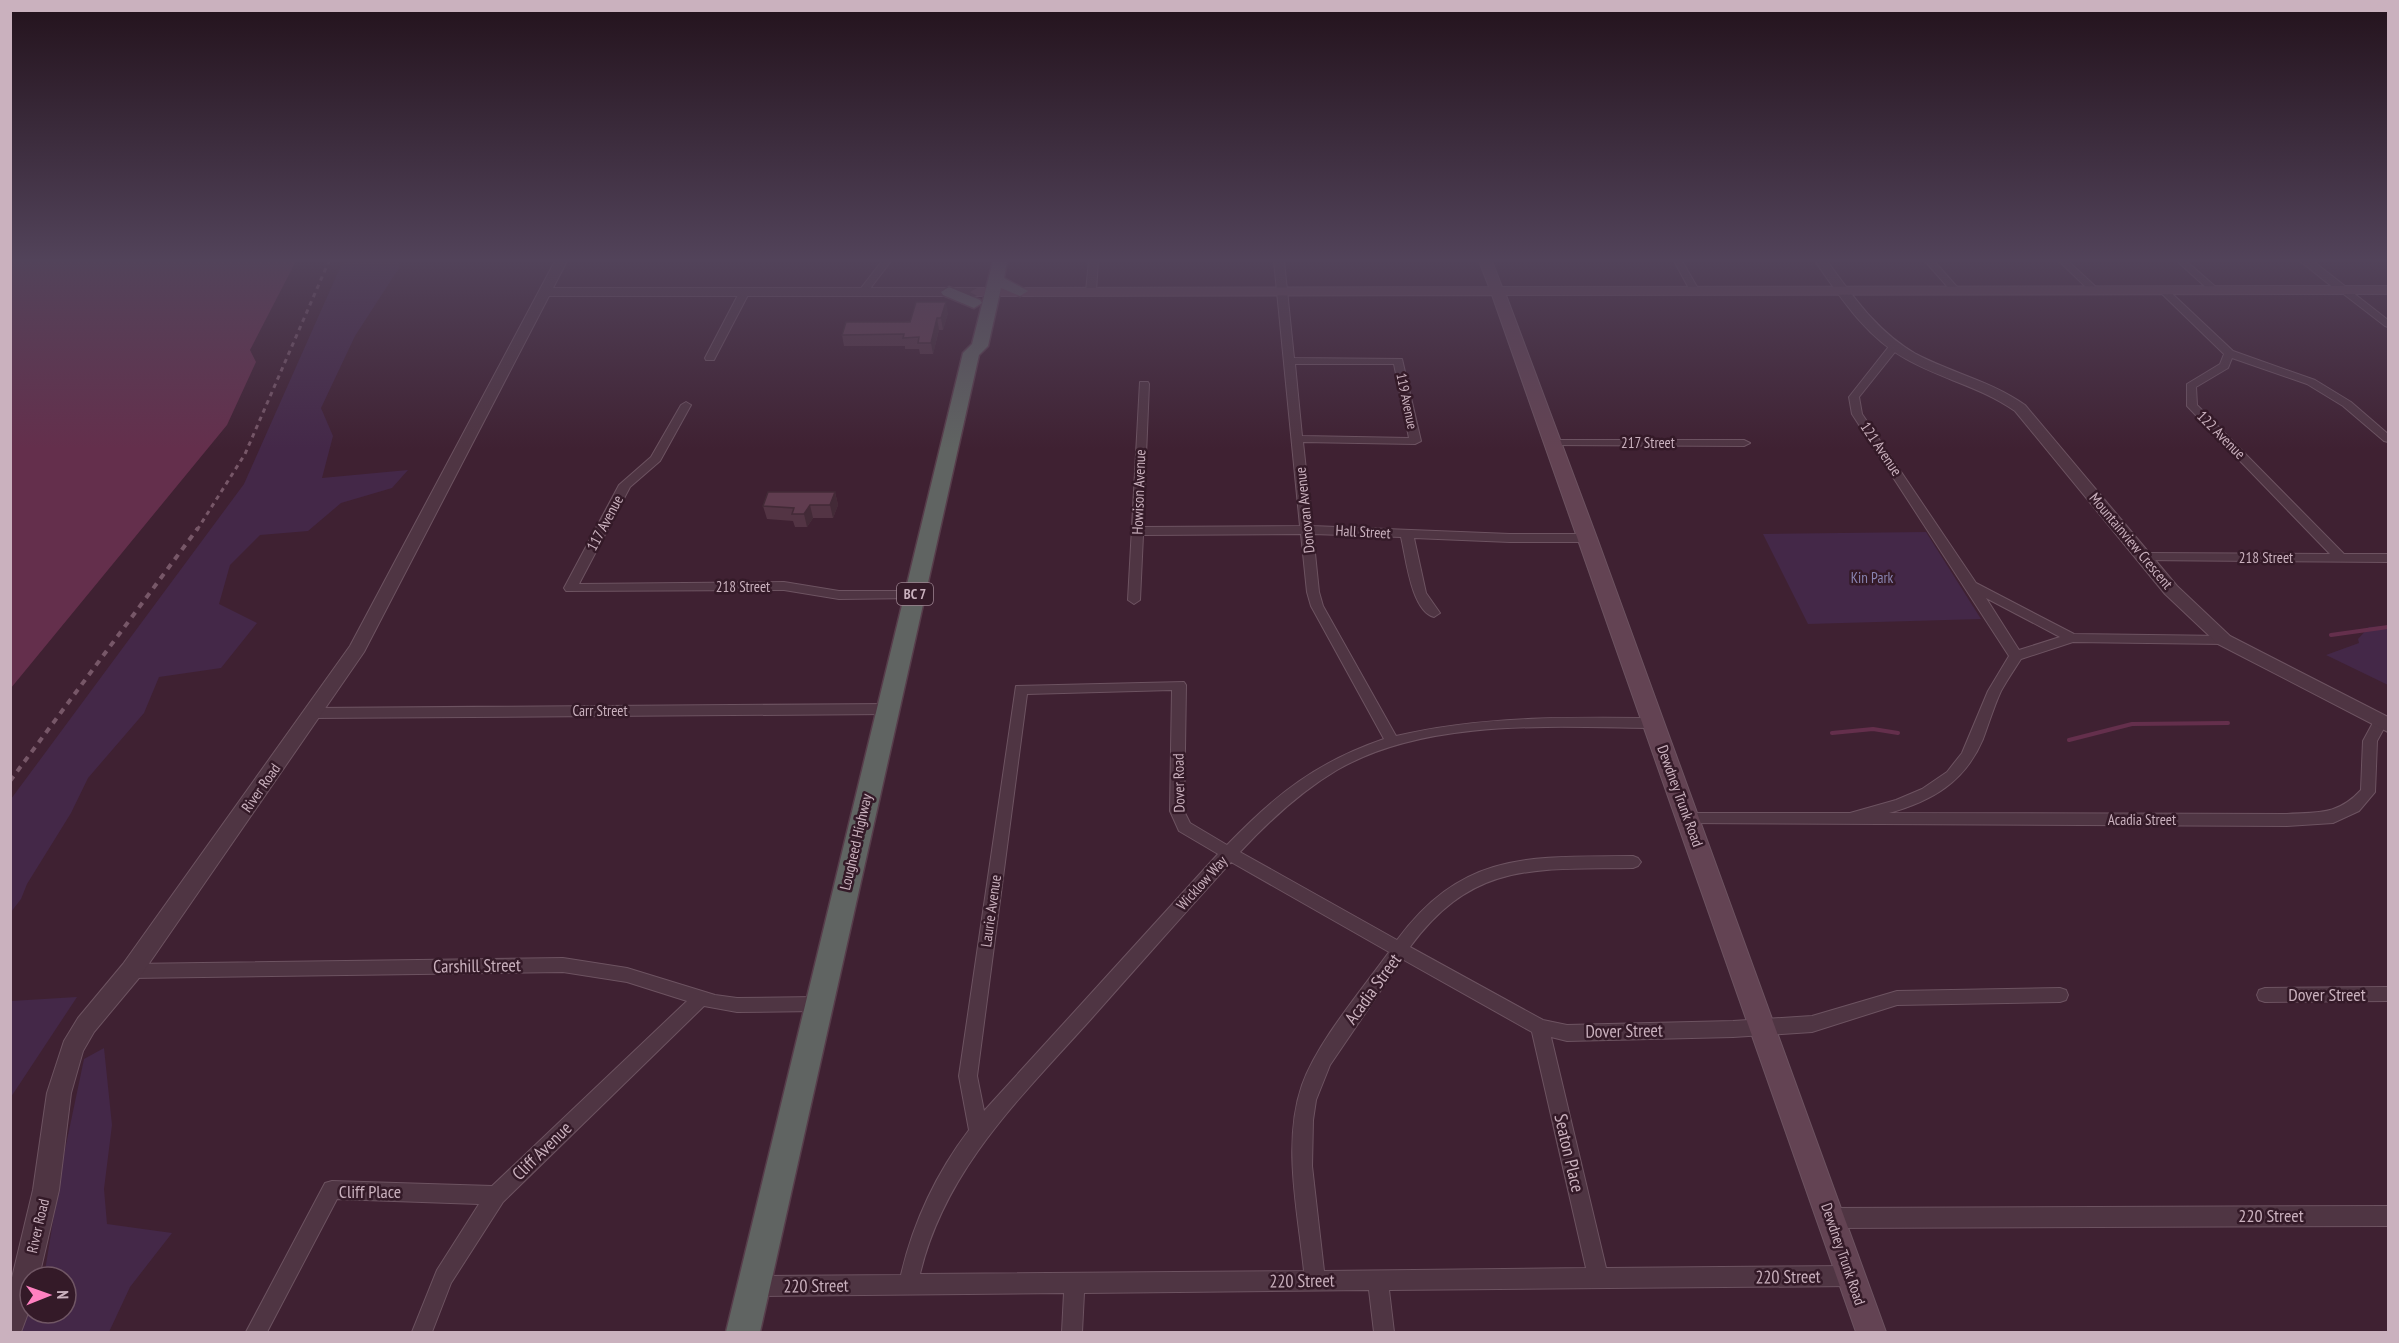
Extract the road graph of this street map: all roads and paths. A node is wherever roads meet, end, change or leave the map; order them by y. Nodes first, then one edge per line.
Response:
1 (528, 324) edge
2 (728, 324) edge
3 (982, 324) edge
4 (1286, 324) edge
5 (1510, 324) edge
6 (1869, 324) edge
7 (2198, 324) edge
8 (1894, 347) junction
9 (2229, 353) junction
10 (710, 358) dead end
11 (1289, 361) junction
12 (1144, 384) dead end
13 (686, 405) dead end
14 (1297, 439) junction
15 (2388, 439) edge
16 (1553, 443) junction
17 (1744, 443) dead end
18 (1307, 530) junction
19 (1138, 531) junction
20 (1407, 535) junction
21 (1588, 538) junction
22 (2144, 557) junction
23 (2341, 558) junction
24 (2388, 558) edge
25 (1972, 586) junction
26 (570, 588) joint
27 (914, 595) junction
28 (1134, 600) dead end
29 (1434, 613) dead end
30 (2072, 639) junction
31 (2224, 640) junction
32 (2016, 656) junction
33 (1179, 686) joint
34 (888, 709) junction
35 (312, 713) junction
36 (1654, 723) junction
37 (2385, 723) edge
38 (1392, 741) junction
39 (1689, 819) junction
40 (1833, 821) junction
41 (1229, 852) junction
42 (1633, 862) dead end
43 (1401, 950) junction
44 (131, 971) junction
45 (2388, 994) edge
46 (2060, 995) dead end
47 (2265, 995) dead end
48 (701, 998) junction
49 (818, 1004) junction
50 (1540, 1027) junction
51 (1763, 1028) junction
52 (979, 1132) junction
53 (496, 1195) junction
54 (2388, 1216) edge
55 (1830, 1218) junction
56 (1851, 1276) junction
57 (1598, 1278) junction
58 (1378, 1280) junction
59 (1315, 1281) junction
60 (1075, 1283) junction
61 (908, 1285) junction
62 (754, 1286) junction
63 (10, 1326) edge
64 (256, 1332) edge
65 (422, 1332) edge
66 (743, 1332) edge
67 (1072, 1332) edge
68 (1384, 1332) edge
69 (1870, 1332) edge

1 - 35 street, River Road
2 - 10 street
3 - 27 highway, Lougheed Highway / BC 7
4 - 11 street, Donovan Avenue
5 - 16 main road, Dewdney Trunk Road
6 - 8 street
7 - 9 street
8 - 22 street, Mountainview Crescent
8 - 25 street, 121 Avenue
9 - 15 street
9 - 23 street, 122 Avenue
11 - 14 street, Donovan Avenue
11 - 14 street, 119 Avenue
12 - 19 street, Howison Avenue
13 - 26 street, 117 Avenue
14 - 18 street, Donovan Avenue
16 - 17 street, 217 Street
16 - 21 main road, Dewdney Trunk Road
18 - 19 street, Hall Street
18 - 20 street, Hall Street
18 - 38 street, Donovan Avenue
19 - 28 street, Howison Avenue
20 - 21 street, Hall Street
20 - 29 street
21 - 36 main road, Dewdney Trunk Road
22 - 23 street, 218 Street
22 - 31 street, Mountainview Crescent
23 - 24 street, 218 Street
25 - 30 street, 121 Avenue
25 - 32 street, 121 Avenue
26 - 27 street, 218 Street
27 - 34 highway, Lougheed Highway / BC 7
30 - 31 street
30 - 32 street
31 - 37 street, Mountainview Crescent
32 - 40 street, Acadia Street
33 - 41 street, Dover Road
33 - 52 street, Laurie Avenue
34 - 35 street, Carr Street
34 - 49 highway, Lougheed Highway / BC 7
35 - 44 street, River Road
36 - 38 street, Wicklow Way
36 - 39 main road, Dewdney Trunk Road
37 - 40 street, Acadia Street
38 - 41 street, Wicklow Way
39 - 40 street, Acadia Street
39 - 51 main road, Dewdney Trunk Road
41 - 43 street, Dover Street
41 - 52 street, Wicklow Way
42 - 43 street, Acadia Street
43 - 50 street, Dover Street
43 - 59 street, Acadia Street
44 - 48 street, Carshill Street
44 - 63 street, River Road
45 - 47 street, Dover Street
46 - 51 street, Dover Street
48 - 49 street, Carshill Street
48 - 53 street, Cliff Avenue
49 - 62 highway, Lougheed Highway / BC 7
50 - 51 street, Dover Street
50 - 57 street, Seaton Place
51 - 55 main road, Dewdney Trunk Road
52 - 61 street, Wicklow Way
53 - 64 street, Cliff Place
53 - 65 street, Cliff Avenue
54 - 55 street, 220 Street
55 - 56 main road, Dewdney Trunk Road
56 - 57 street, 220 Street
56 - 69 main road, Dewdney Trunk Road
57 - 58 street, 220 Street
58 - 59 street, 220 Street
58 - 68 street
59 - 60 street, 220 Street
60 - 61 street, 220 Street
60 - 67 street
61 - 62 street, 220 Street
62 - 66 highway, Lougheed Highway / BC 7

